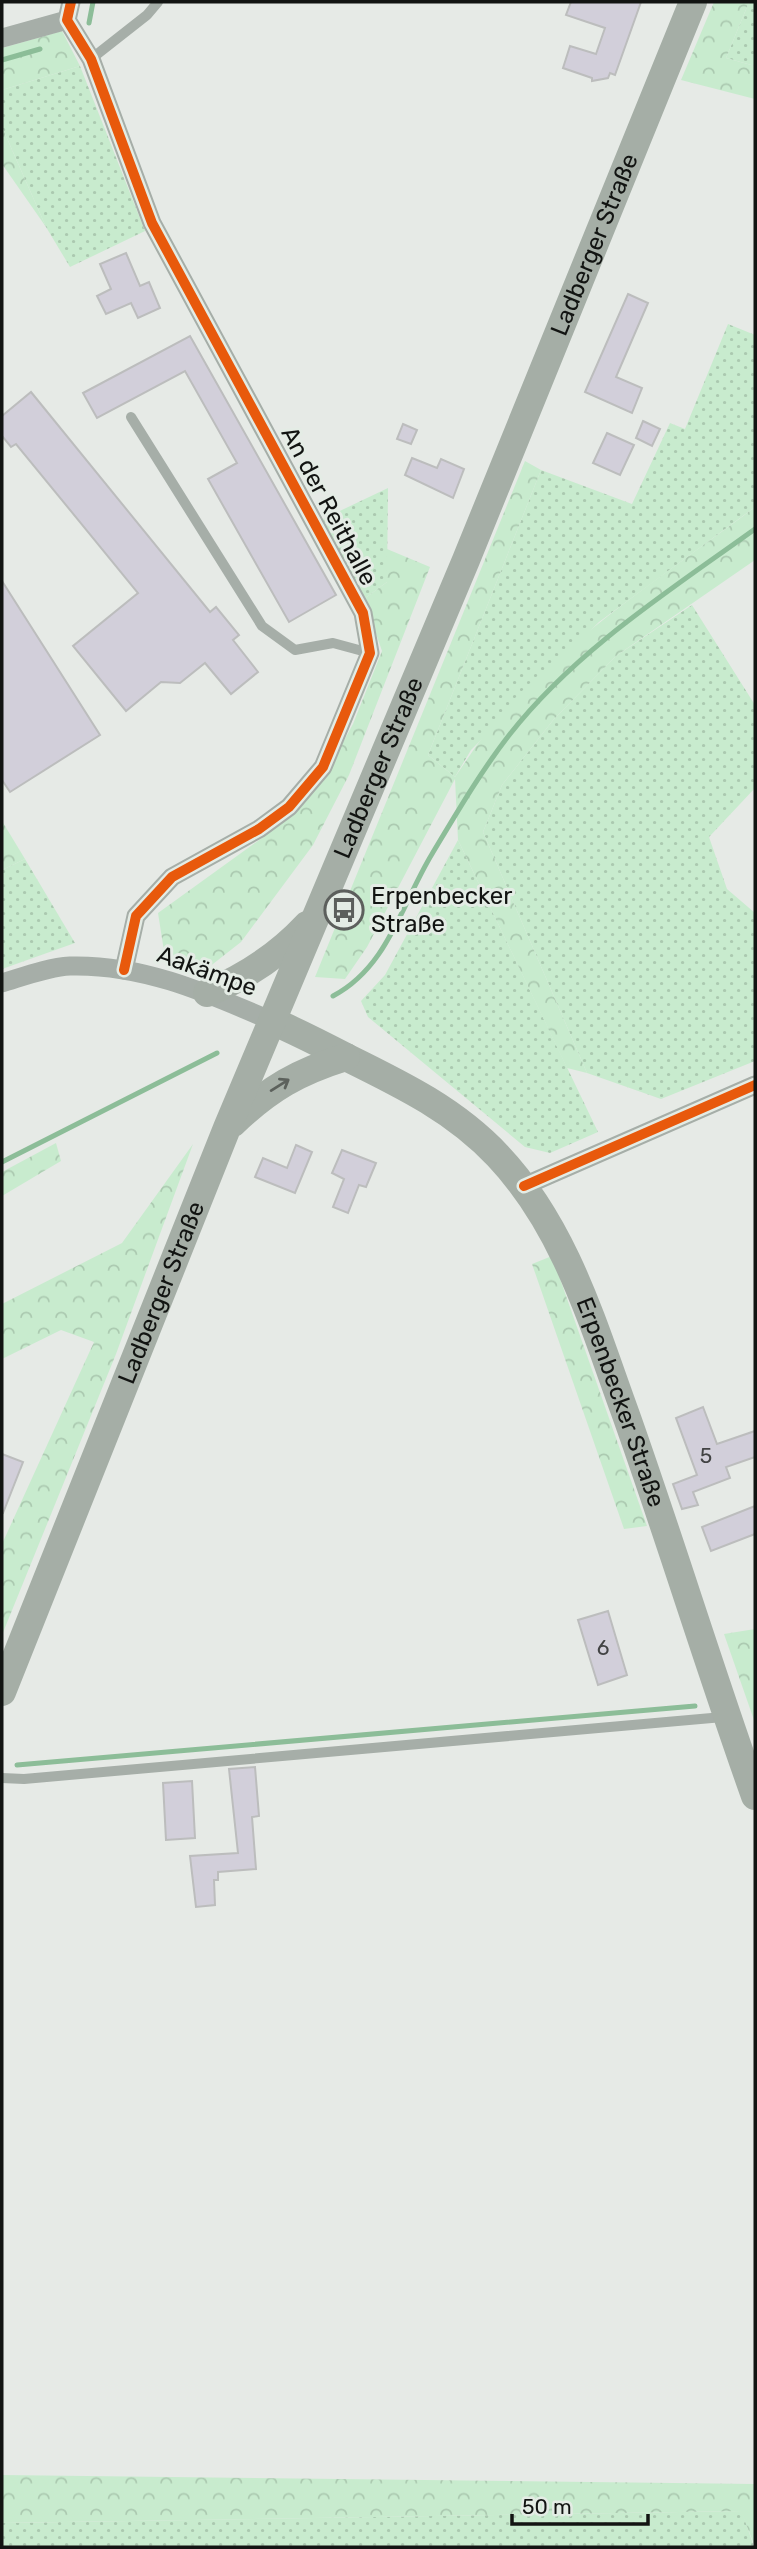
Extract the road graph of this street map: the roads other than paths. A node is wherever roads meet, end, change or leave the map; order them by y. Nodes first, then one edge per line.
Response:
1 (158, 2) edge
2 (693, 2) edge
3 (69, 11) edge
4 (2, 38) edge
5 (91, 59) junction
6 (131, 417) dead end
7 (370, 653) junction
8 (316, 915) junction
9 (124, 970) junction
10 (2, 983) edge
11 (207, 993) junction
12 (272, 1021) junction
13 (346, 1057) junction
14 (755, 1085) edge
15 (228, 1128) junction
16 (524, 1186) junction
17 (2, 1692) edge
18 (727, 1717) junction
19 (2, 1778) edge
20 (755, 1796) edge

1 - 5 lane
2 - 8 main road, Ladberger Straße
3 - 4 street
3 - 5 street, An der Reithalle
5 - 7 street, An der Reithalle
6 - 7 lane
7 - 9 street
8 - 11 main road
8 - 12 main road, Ladberger Straße
9 - 10 street, Aakämpe
9 - 11 street, Aakämpe
11 - 12 street, Aakämpe
12 - 13 main road, Erpenbecker Straße
12 - 15 main road, Ladberger Straße
15 -> 13 main road
13 - 16 main road, Erpenbecker Straße
14 - 16 street
15 - 17 main road, Ladberger Straße
16 - 18 main road, Erpenbecker Straße
18 - 19 lane
18 - 20 main road, Erpenbecker Straße

